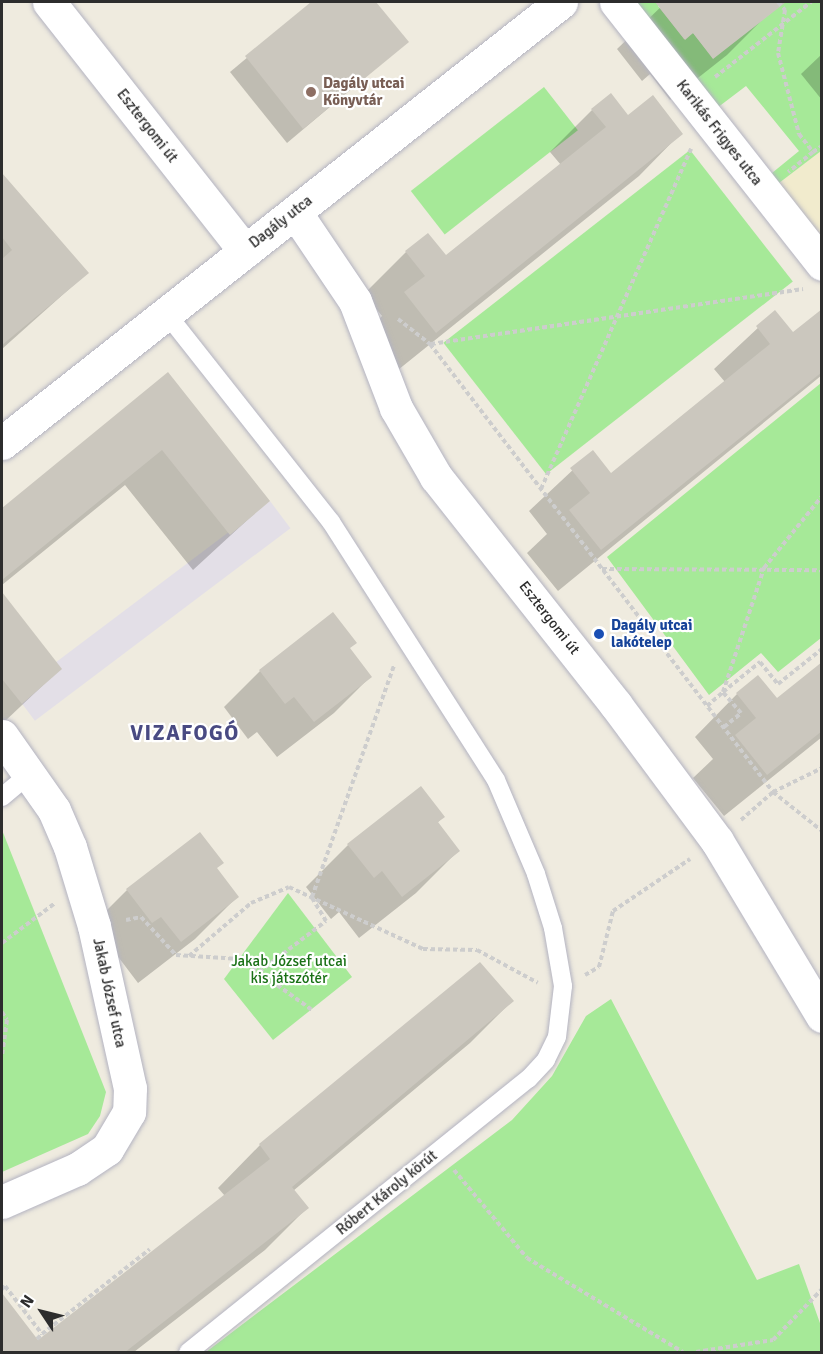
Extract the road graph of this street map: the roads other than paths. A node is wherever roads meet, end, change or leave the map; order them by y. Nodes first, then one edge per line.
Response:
1 (49, 2) edge
2 (561, 2) edge
3 (616, 2) edge
4 (295, 212) junction
5 (245, 251) junction
6 (816, 276) edge
7 (166, 313) junction
8 (2, 443) edge
9 (2, 736) edge
10 (30, 773) junction
11 (2, 797) edge
12 (822, 1016) edge
13 (2, 1202) edge
14 (188, 1353) edge

1 - 5 street, Esztergomi út
2 - 4 street, Dagály utca
3 - 6 street, Karikás Frigyes utca
4 - 5 street, Dagály utca
4 - 12 street, Esztergomi út
5 - 7 street, Dagály utca
7 - 8 street, Dagály utca
7 - 14 lane, Róbert Károly körút
9 - 10 street, Jakab József utca
10 - 11 lane
10 - 13 street, Jakab József utca

